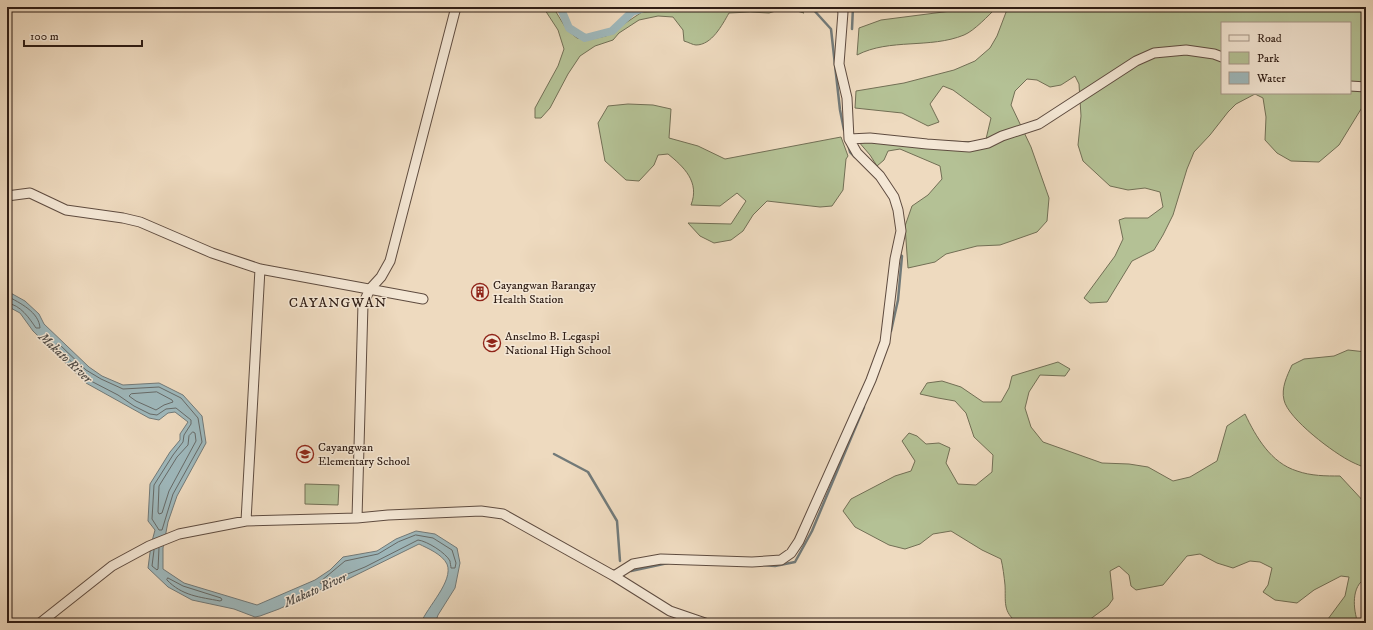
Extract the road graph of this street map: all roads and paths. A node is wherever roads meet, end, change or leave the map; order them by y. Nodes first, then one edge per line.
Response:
1 (456, 7) edge
2 (841, 7) edge
3 (1221, 57) edge
4 (1351, 86) edge
5 (1366, 87) edge
6 (849, 139) junction
7 (7, 196) edge
8 (260, 268) junction
9 (370, 289) junction
10 (423, 300) dead end
11 (357, 518) junction
12 (246, 521) junction
13 (614, 576) junction
14 (40, 623) edge
15 (705, 623) edge

1 - 9 street
2 - 6 street
3 - 6 street
4 - 5 street
6 - 13 street
7 - 8 street
8 - 9 street
8 - 12 street
9 - 10 street
9 - 11 street
11 - 12 street
11 - 13 street
12 - 14 street
13 - 15 street

